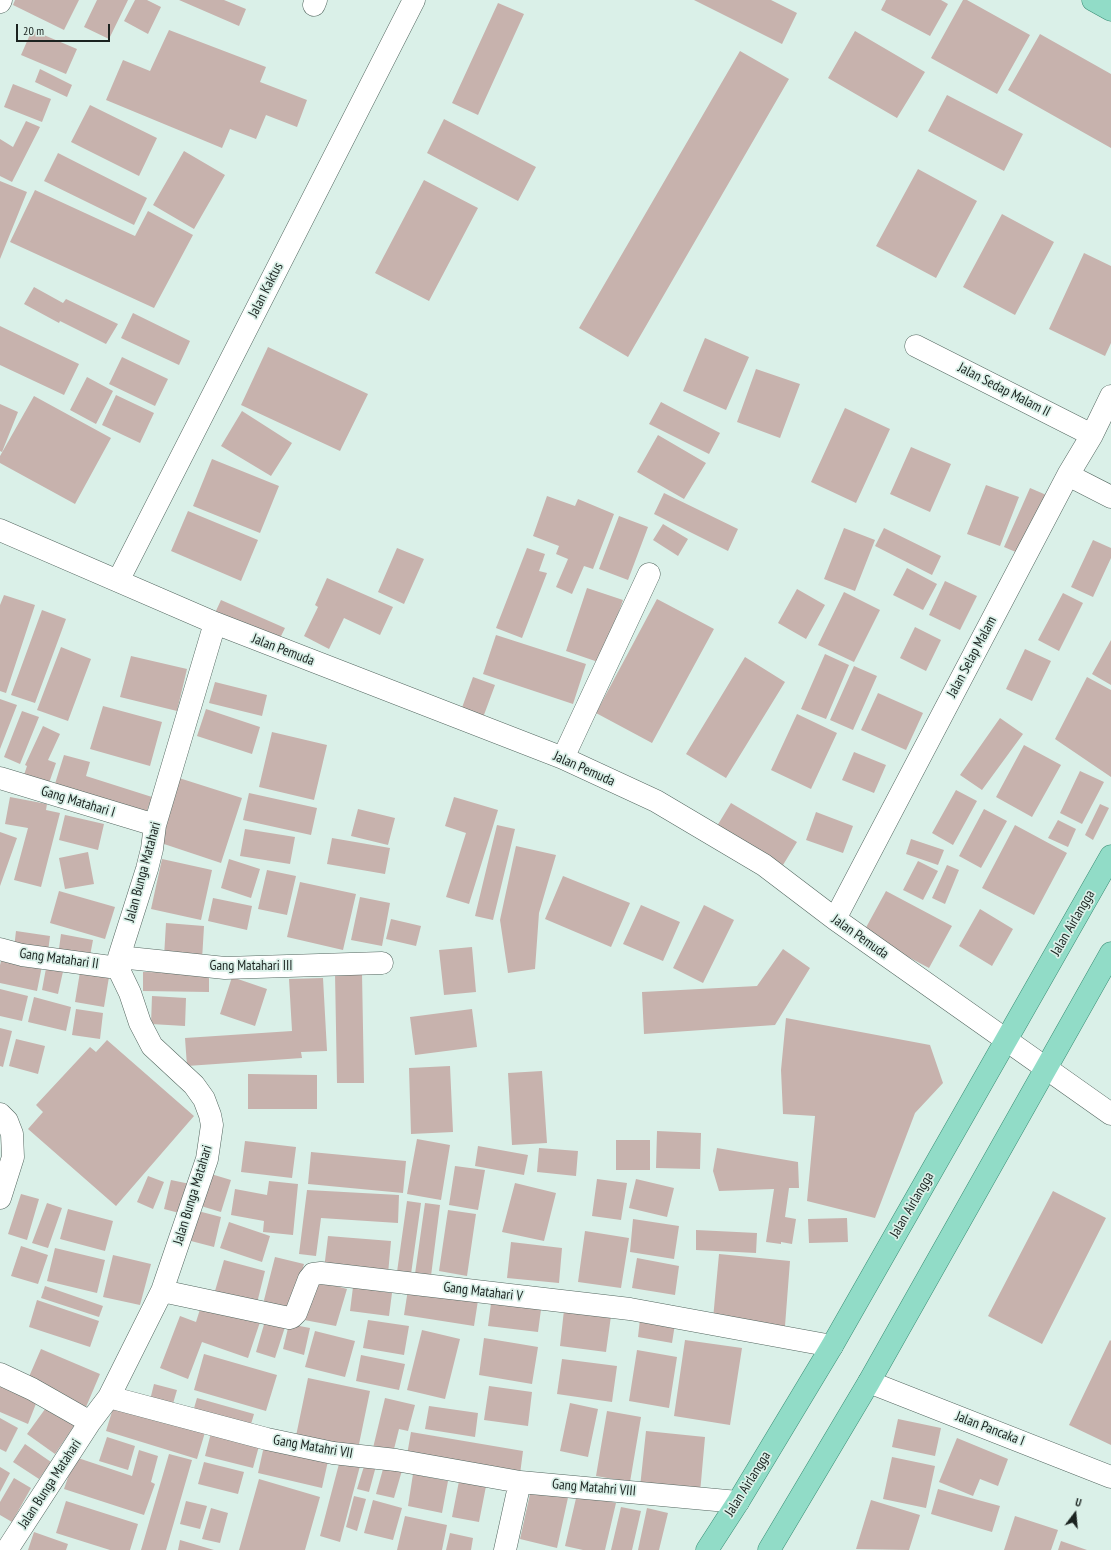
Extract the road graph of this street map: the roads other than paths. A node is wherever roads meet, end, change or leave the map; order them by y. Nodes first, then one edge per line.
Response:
1 (414, 0) edge
2 (1093, 0) edge
3 (1111, 10) edge
4 (916, 346) dead end
5 (1111, 396) edge
6 (1092, 435) junction
7 (1068, 475) junction
8 (1111, 496) edge
9 (0, 530) edge
10 (649, 574) dead end
11 (118, 581) junction
12 (215, 623) junction
13 (563, 758) junction
14 (0, 778) edge
15 (155, 825) junction
16 (1111, 856) edge
17 (835, 919) junction
18 (0, 950) edge
19 (1111, 953) edge
20 (119, 962) junction
21 (382, 963) dead end
22 (1006, 1040) junction
23 (1046, 1068) junction
24 (0, 1114) edge
25 (1111, 1114) edge
26 (0, 1198) edge
27 (162, 1291) junction
28 (832, 1346) junction
29 (0, 1374) edge
30 (868, 1382) junction
31 (109, 1397) junction
32 (90, 1422) junction
33 (1111, 1477) edge
34 (520, 1482) junction
35 (738, 1502) junction
36 (7, 1550) edge
37 (504, 1550) edge
38 (707, 1550) edge
39 (769, 1550) edge

1 - 11 street, Jalan Kaktus
2 - 3 main road
4 - 6 street, Jalan Sedap Malam II
5 - 6 street, Jalan Selap Malam
6 - 7 street, Jalan Selap Malam
7 - 8 street
7 - 17 street, Jalan Selap Malam
9 - 11 street, Jalan Pemuda
10 - 13 street
11 - 12 street, Jalan Pemuda
12 - 13 street, Jalan Pemuda
12 - 15 street, Jalan Bunga Matahari
13 - 17 street, Jalan Pemuda
14 - 15 street, Gang Matahari I
15 - 20 street, Jalan Bunga Matahari
16 - 22 main road, Jalan Airlangga
17 - 22 street, Jalan Pemuda
18 - 20 street, Gang Matahari II
19 - 23 main road
20 - 21 street, Gang Matahari III
20 - 27 street, Jalan Bunga Matahari
22 - 23 street, Jalan Pemuda
22 - 28 main road, Jalan Airlangga
23 - 25 street, Jalan Pemuda
23 - 30 main road
24 - 26 street
27 - 28 street, Gang Matahari V
27 - 31 street, Jalan Bunga Matahari
28 - 35 main road, Jalan Airlangga
29 - 32 street
30 - 33 street, Jalan Pancaka I
30 - 39 main road
31 - 32 street, Jalan Bunga Matahari
31 - 34 street, Gang Matahri VII
32 - 36 street, Jalan Bunga Matahari
34 - 35 street, Gang Matahri VIII
34 - 37 street
35 - 38 main road, Jalan Airlangga

